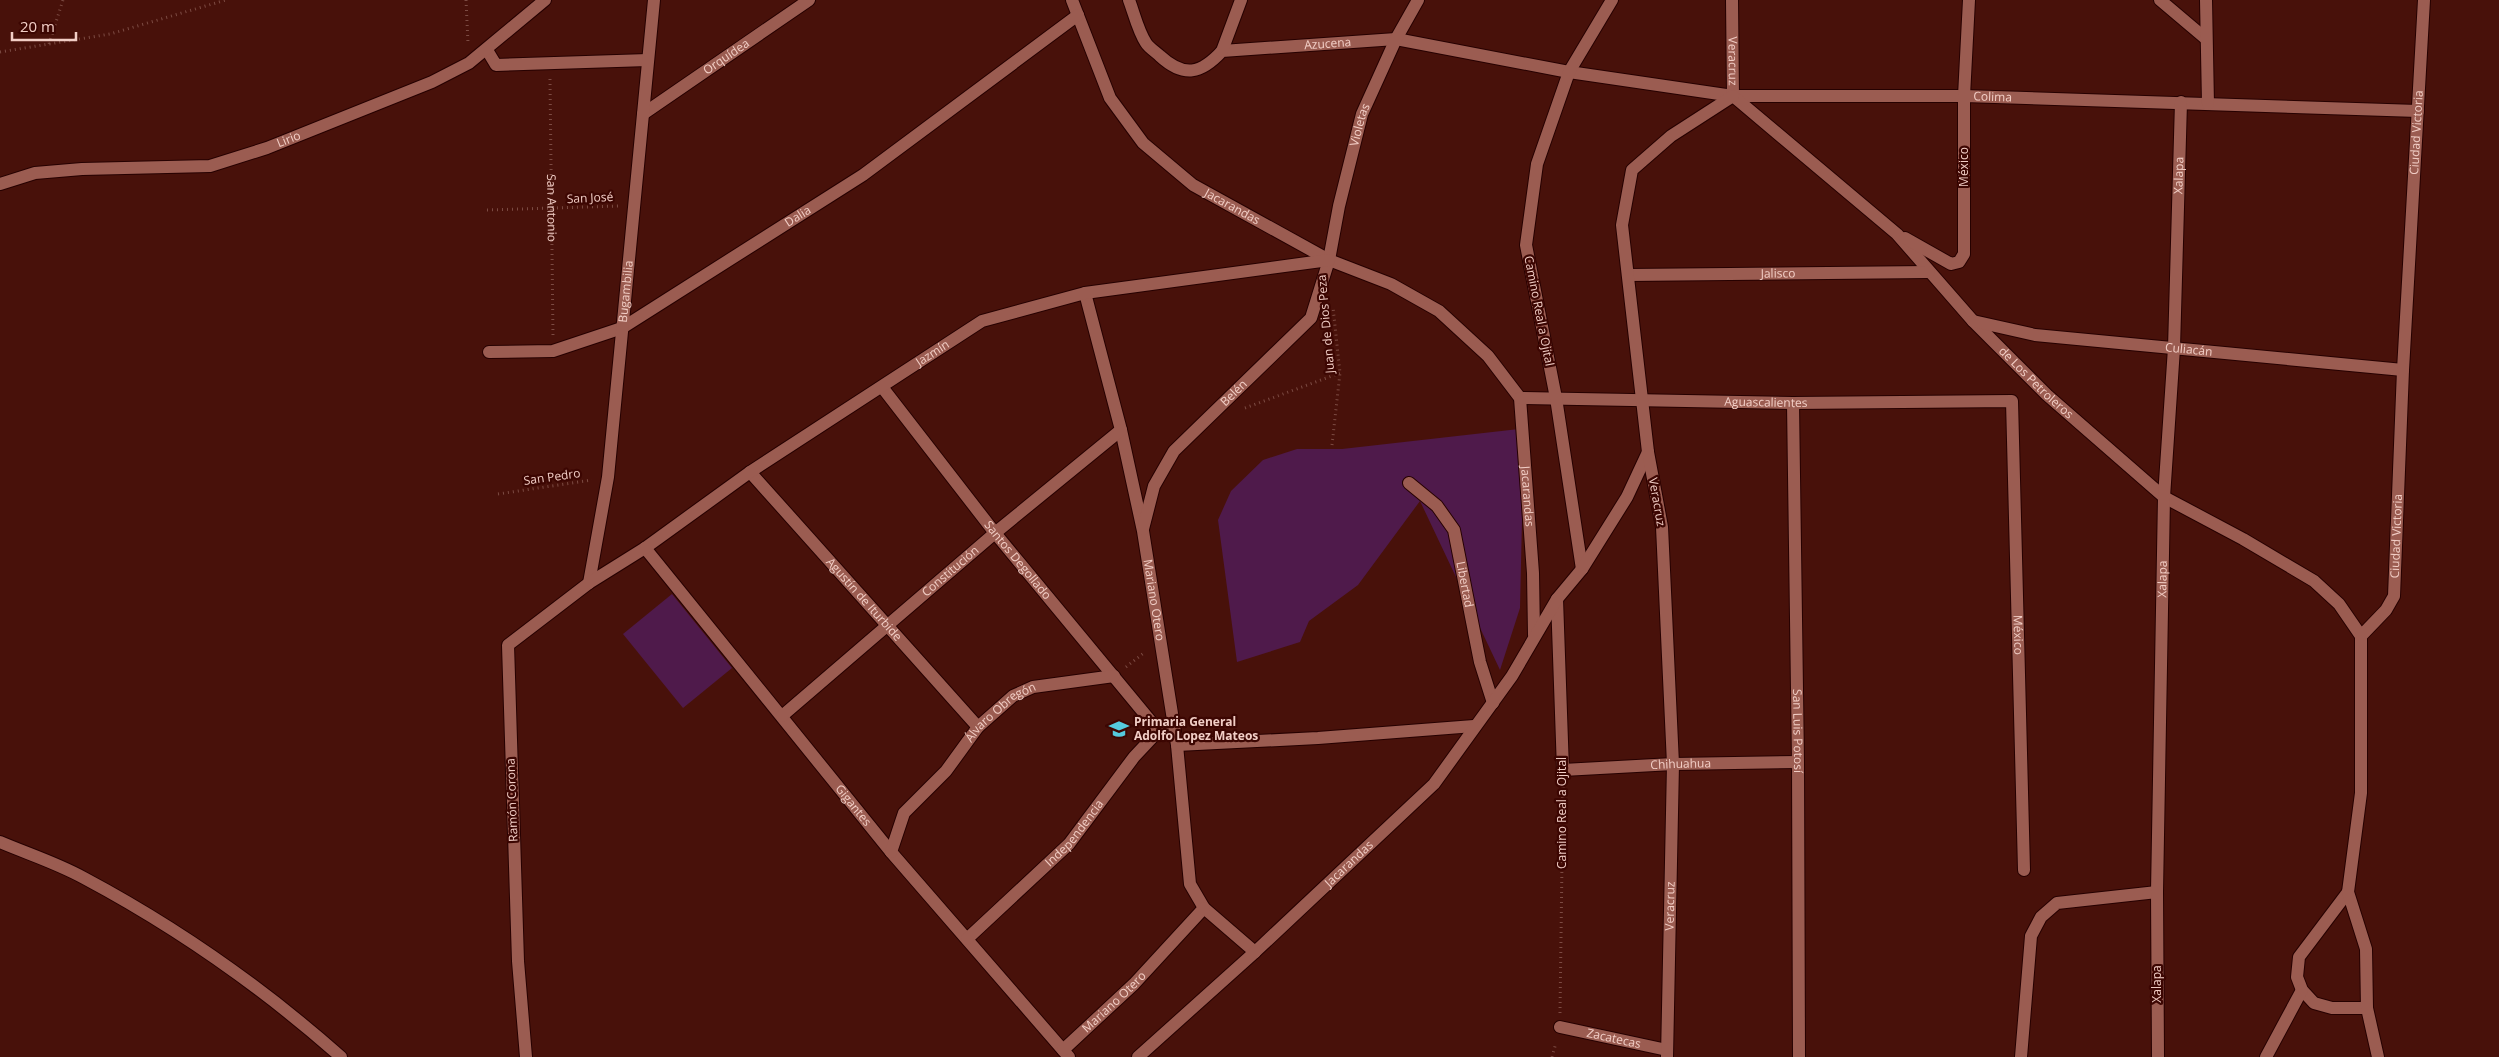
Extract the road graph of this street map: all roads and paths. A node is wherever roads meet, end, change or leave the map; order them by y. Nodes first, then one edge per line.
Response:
1 (64, 0) edge
2 (226, 0) edge
3 (466, 0) edge
4 (545, 0) edge
5 (654, 0) edge
6 (809, 0) edge
7 (1072, 0) edge
8 (1129, 0) edge
9 (1241, 0) edge
10 (1418, 0) edge
11 (1612, 0) edge
12 (1732, 0) edge
13 (1969, 0) edge
14 (2160, 0) edge
15 (2206, 0) edge
16 (2424, 0) edge
17 (1078, 15) junction
18 (2205, 38) junction
19 (1396, 39) junction
20 (49, 44) junction
21 (487, 50) junction
22 (1222, 51) junction
23 (0, 52) edge
24 (648, 60) junction
25 (469, 63) junction
26 (550, 64) junction
27 (1569, 72) junction
28 (1733, 96) junction
29 (1964, 96) junction
30 (2181, 102) junction
31 (2208, 104) junction
32 (2418, 110) junction
33 (643, 114) junction
34 (0, 184) edge
35 (633, 205) junction
36 (551, 209) junction
37 (487, 210) dead end
38 (1897, 234) junction
39 (1329, 260) junction
40 (1929, 272) junction
41 (1628, 275) junction
42 (1085, 293) junction
43 (1332, 298) dead end
44 (1973, 321) junction
45 (622, 328) junction
46 (2174, 348) junction
47 (553, 351) junction
48 (489, 352) dead end
49 (2403, 370) junction
50 (1340, 373) junction
51 (882, 387) junction
52 (1520, 398) junction
53 (1556, 398) junction
54 (1643, 399) junction
55 (2012, 401) joint
56 (1793, 403) junction
57 (1241, 409) dead end
58 (1121, 430) junction
59 (1332, 446) dead end
60 (1648, 452) junction
61 (750, 472) junction
62 (608, 477) junction
63 (1409, 483) dead end
64 (498, 494) dead end
65 (2164, 497) junction
66 (1143, 531) junction
67 (995, 533) junction
68 (645, 548) junction
69 (1582, 568) junction
70 (589, 583) junction
71 (1557, 599) junction
72 (886, 627) junction
73 (1534, 636) junction
74 (2361, 636) junction
75 (1160, 640) junction
76 (1114, 676) junction
77 (1493, 703) junction
78 (782, 716) junction
79 (1172, 719) junction
80 (1474, 726) junction
81 (978, 727) junction
82 (1158, 730) junction
83 (1177, 745) junction
84 (1798, 762) junction
85 (1673, 764) junction
86 (1563, 770) junction
87 (0, 842) edge
88 (891, 852) junction
89 (2024, 870) dead end
90 (2157, 892) junction
91 (2348, 892) junction
92 (1204, 908) junction
93 (967, 939) junction
94 (1255, 952) junction
95 (2302, 990) junction
96 (2367, 1008) junction
97 (1560, 1027) joint
98 (1066, 1054) edge
99 (1667, 1054) edge
100 (341, 1057) edge
101 (526, 1057) edge
102 (1138, 1057) edge
103 (1799, 1057) edge
104 (2021, 1057) edge
105 (2158, 1057) edge
106 (2266, 1057) edge
107 (2378, 1057) edge

1 - 20 path
2 - 20 path
3 - 25 path
4 - 21 street, Lirio
5 - 24 street, Bugambilia
6 - 33 street, Orquídea
7 - 17 street, Jacarandas
8 - 22 street
9 - 22 street
10 - 19 street, Violetas
11 - 27 street, Camino Real a Ojital
12 - 28 street, Veracruz
13 - 29 street, México
14 - 18 street
15 - 18 street
16 - 32 street, Ciudad Victoria
17 - 39 street, Jacarandas
17 - 45 street, Dalia
18 - 31 street
19 - 22 street, Azucena
19 - 27 street, Azucena
19 - 39 street, Violetas
20 - 23 path
21 - 25 street, Lirio
21 - 26 street
24 - 26 street
24 - 33 street, Bugambilia
25 - 34 street, Lirio
26 - 36 path, San Antonio
27 - 28 street, Colima
27 - 53 street, Camino Real a Ojital
28 - 29 street, Colima
28 - 38 street, de Los Petroleros
28 - 41 street, Veracruz
29 - 30 street, Colima
29 - 38 street, México
30 - 31 street, Colima
30 - 46 street, Xalapa
31 - 32 street, Colima
32 - 49 street, Ciudad Victoria
33 - 35 street, Bugambilia
35 - 36 path, San José
35 - 45 street, Bugambilia
36 - 37 path, San José
36 - 47 path, San Antonio
38 - 40 street, de Los Petroleros
39 - 42 street, Jazmín
39 - 52 street, Jacarandas
39 - 66 street, Belén
40 - 41 street, Jalisco
40 - 44 street, de Los Petroleros
41 - 54 street, Veracruz
42 - 51 street, Jazmín
42 - 58 street, Mariano Otero
43 - 50 path, Juan de Dios Peza
44 - 46 street, Culiacán
44 - 65 street, de Los Petroleros
45 - 47 street, Dalia
45 - 62 street, Bugambilia
46 - 49 street, Culiacán
46 - 65 street, Xalapa
47 - 48 street, Dalia
49 - 74 street, Ciudad Victoria
50 - 57 path
50 - 59 path, Juan de Dios Peza
51 - 61 street, Jazmín
51 - 67 street, Santos Degollado
52 - 53 street, Aguascalientes
52 - 73 street, Jacarandas
53 - 54 street, Aguascalientes
53 - 69 street, Camino Real a Ojital
54 - 56 street, Aguascalientes
54 - 60 street, Veracruz
55 - 56 street, Aguascalientes
55 - 89 street, México
56 - 84 street, San Luis Potosí
58 - 66 street, Mariano Otero
58 - 67 street, Constitución
60 - 69 street
60 - 85 street, Veracruz
61 - 68 street, Jazmín
61 - 72 street, Agustín de Iturbide
62 - 64 path, San Pedro
62 - 70 street, Bugambilia
63 - 77 street, Libertad
65 - 74 street, de Los Petroleros
65 - 90 street, Xalapa
66 - 75 street, Mariano Otero
67 - 72 street, Constitución
67 - 76 street, Santos Degollado
68 - 70 street, Jazmín
68 - 78 street, Gigantes
69 - 71 street
70 - 101 street, Ramón Corona
71 - 73 street
71 - 86 street, Camino Real a Ojital
72 - 78 street, Constitución
72 - 81 street, Agustín de Iturbide
73 - 77 street, Jacarandas
74 - 91 street
75 - 76 path
75 - 79 street, Mariano Otero
76 - 81 street, Álvaro Obregón
76 - 82 street, Santos Degollado
77 - 80 street, Jacarandas
78 - 88 street, Gigantes
79 - 82 street, Independencia
79 - 83 street, Mariano Otero
80 - 83 street
80 - 94 street, Jacarandas
81 - 88 street, Álvaro Obregón
82 - 93 street, Independencia
83 - 92 street, Mariano Otero
84 - 85 street, Chihuahua
84 - 103 street, San Luis Potosí
85 - 86 street, Chihuahua
85 - 99 street, Veracruz
86 - 97 path, Camino Real a Ojital
87 - 100 street
88 - 93 street, Gigantes
90 - 104 street
90 - 105 street, Xalapa
91 - 95 street
91 - 96 street
92 - 94 street, Mariano Otero
92 - 98 street, Mariano Otero
93 - 98 street, Gigantes
94 - 102 street, Jacarandas
95 - 96 street
95 - 106 street
96 - 107 street
97 - 99 street, Zacatecas

